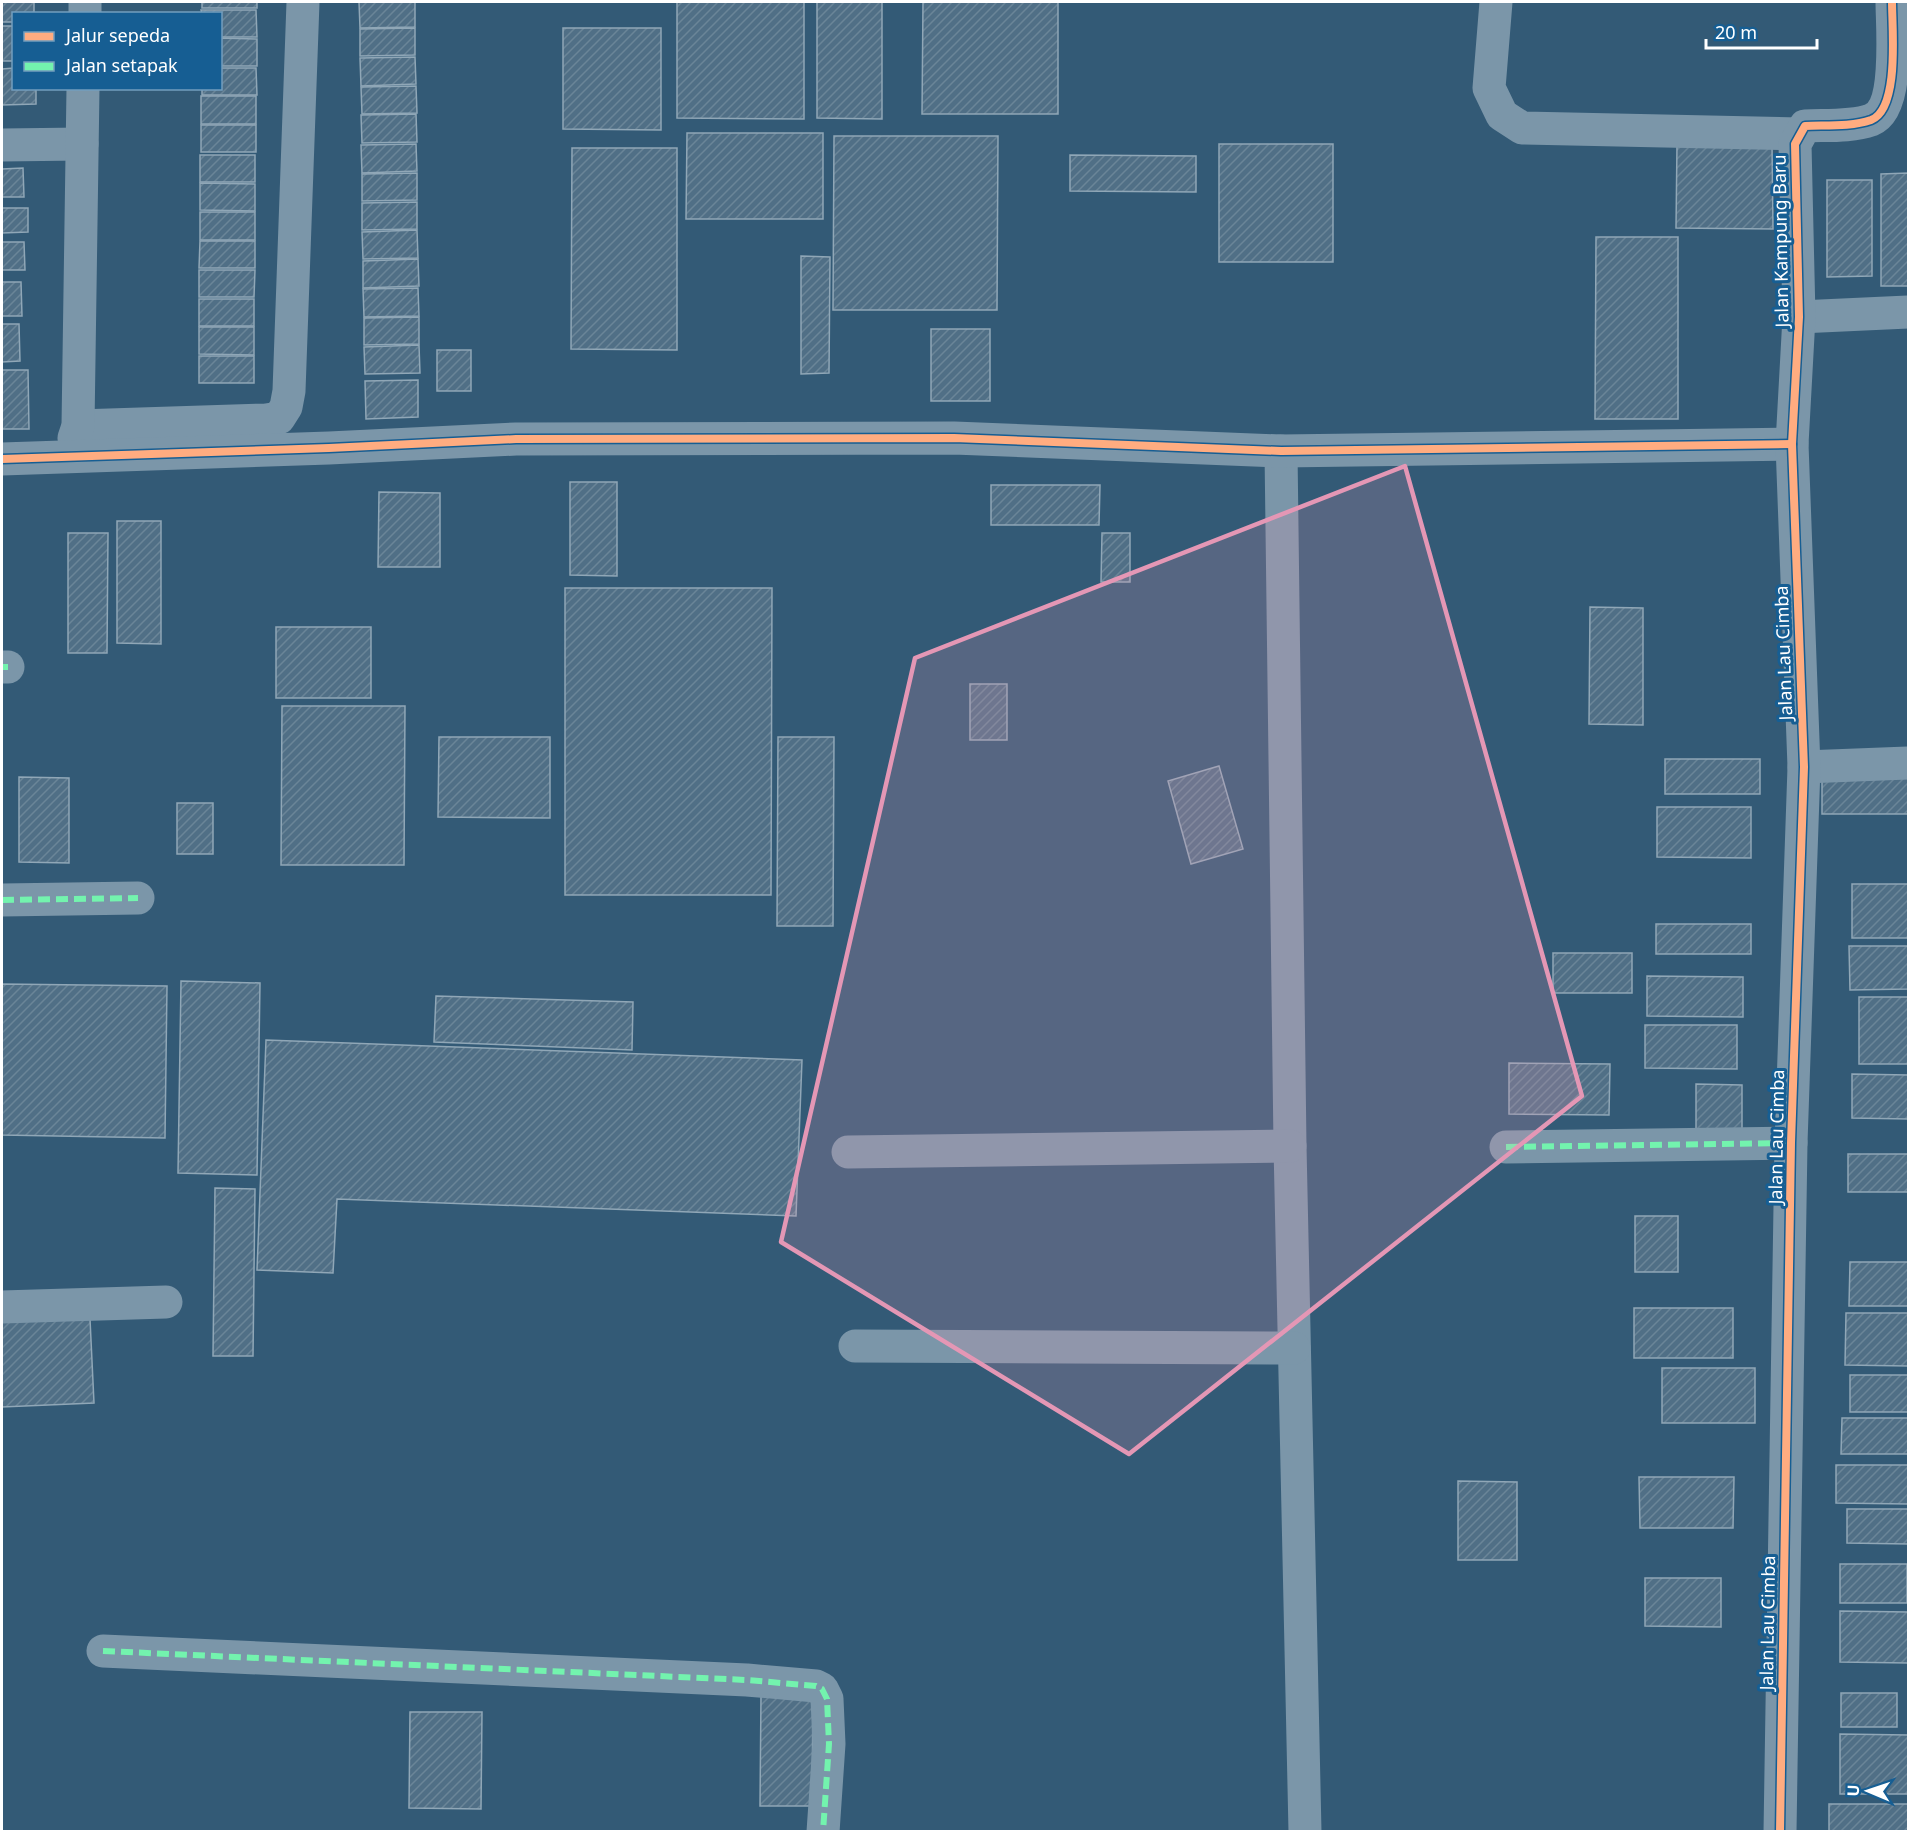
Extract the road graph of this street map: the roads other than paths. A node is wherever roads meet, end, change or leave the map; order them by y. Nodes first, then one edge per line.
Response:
1 (303, 2) edge
2 (1496, 2) edge
3 (1892, 2) edge
4 (83, 90) edge
5 (1799, 134) junction
6 (82, 144) junction
7 (2, 145) edge
8 (1908, 312) edge
9 (1798, 316) junction
10 (1792, 444) junction
11 (1281, 451) junction
12 (2, 459) edge
13 (1908, 763) edge
14 (1804, 767) junction
15 (138, 898) dead end
16 (2, 900) edge
17 (1791, 1143) junction
18 (1290, 1146) junction
19 (1506, 1147) dead end
20 (848, 1152) dead end
21 (166, 1302) dead end
22 (2, 1307) edge
23 (855, 1346) dead end
24 (1294, 1348) junction
25 (103, 1652) dead end
26 (823, 1832) edge
27 (1305, 1832) edge
28 (1780, 1832) edge

1 - 6 street
2 - 5 street
3 - 5 street, Jalan Kampung Baru
4 - 6 street
5 - 9 street, Jalan Kampung Baru
6 - 7 street
8 - 9 street
9 - 10 street, Jalan Kampung Baru
10 - 11 street
10 - 14 street, Jalan Lau Cimba
11 - 12 street
11 - 18 street
13 - 14 street
14 - 17 street, Jalan Lau Cimba
15 - 16 street
17 - 19 street
17 - 28 street, Jalan Lau Cimba
18 - 20 street
18 - 24 street
21 - 22 street
23 - 24 street
24 - 27 street
25 - 26 street

